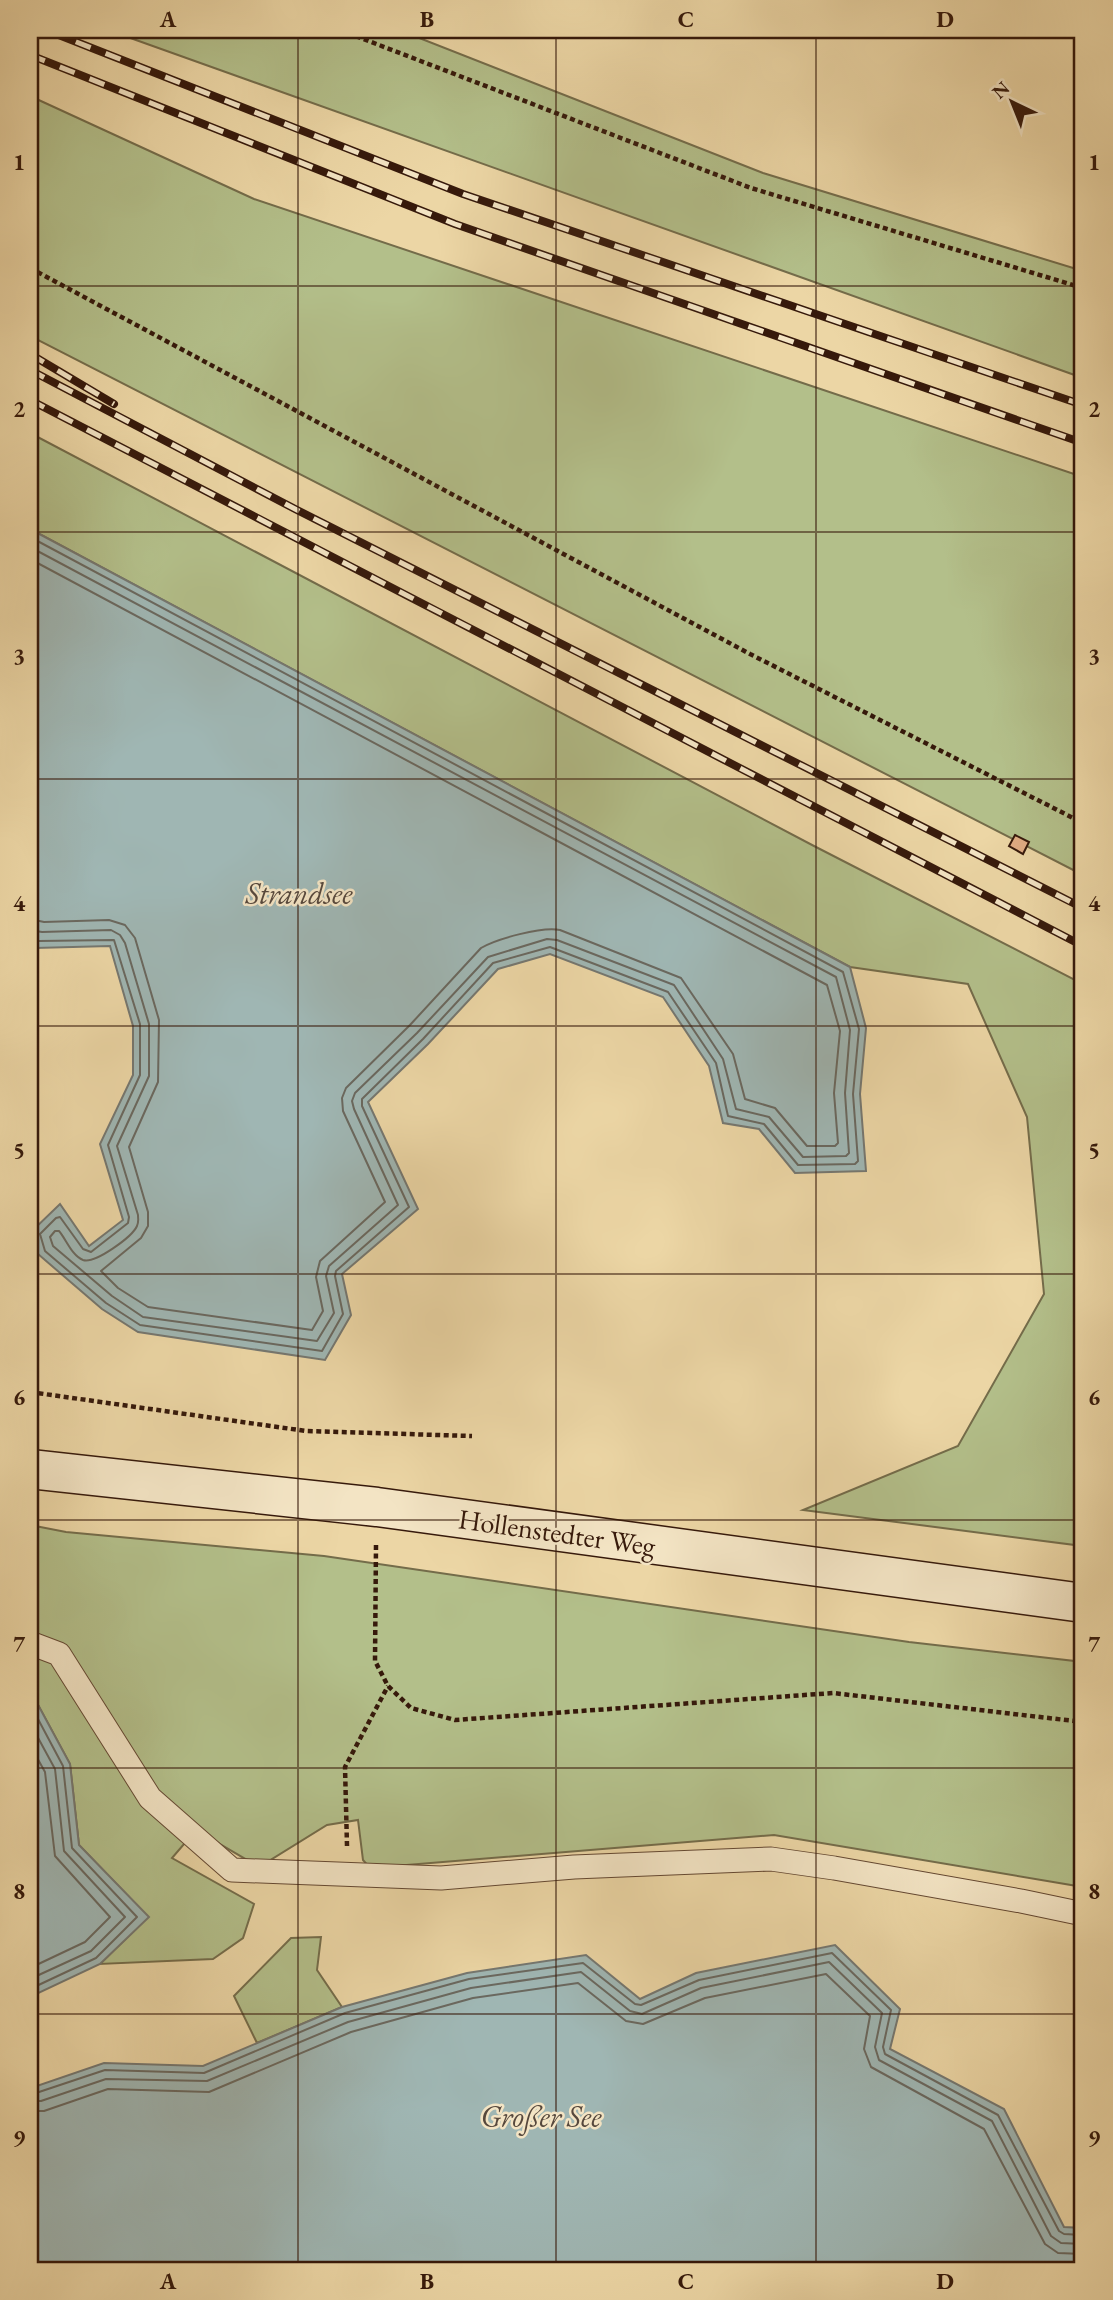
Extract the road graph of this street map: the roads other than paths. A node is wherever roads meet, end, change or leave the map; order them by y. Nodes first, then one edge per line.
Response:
1 (30, 1469) edge
2 (1083, 1603) edge
3 (30, 1643) edge
4 (1083, 1914) edge

1 - 2 main road, Hollenstedter Weg
3 - 4 lane

